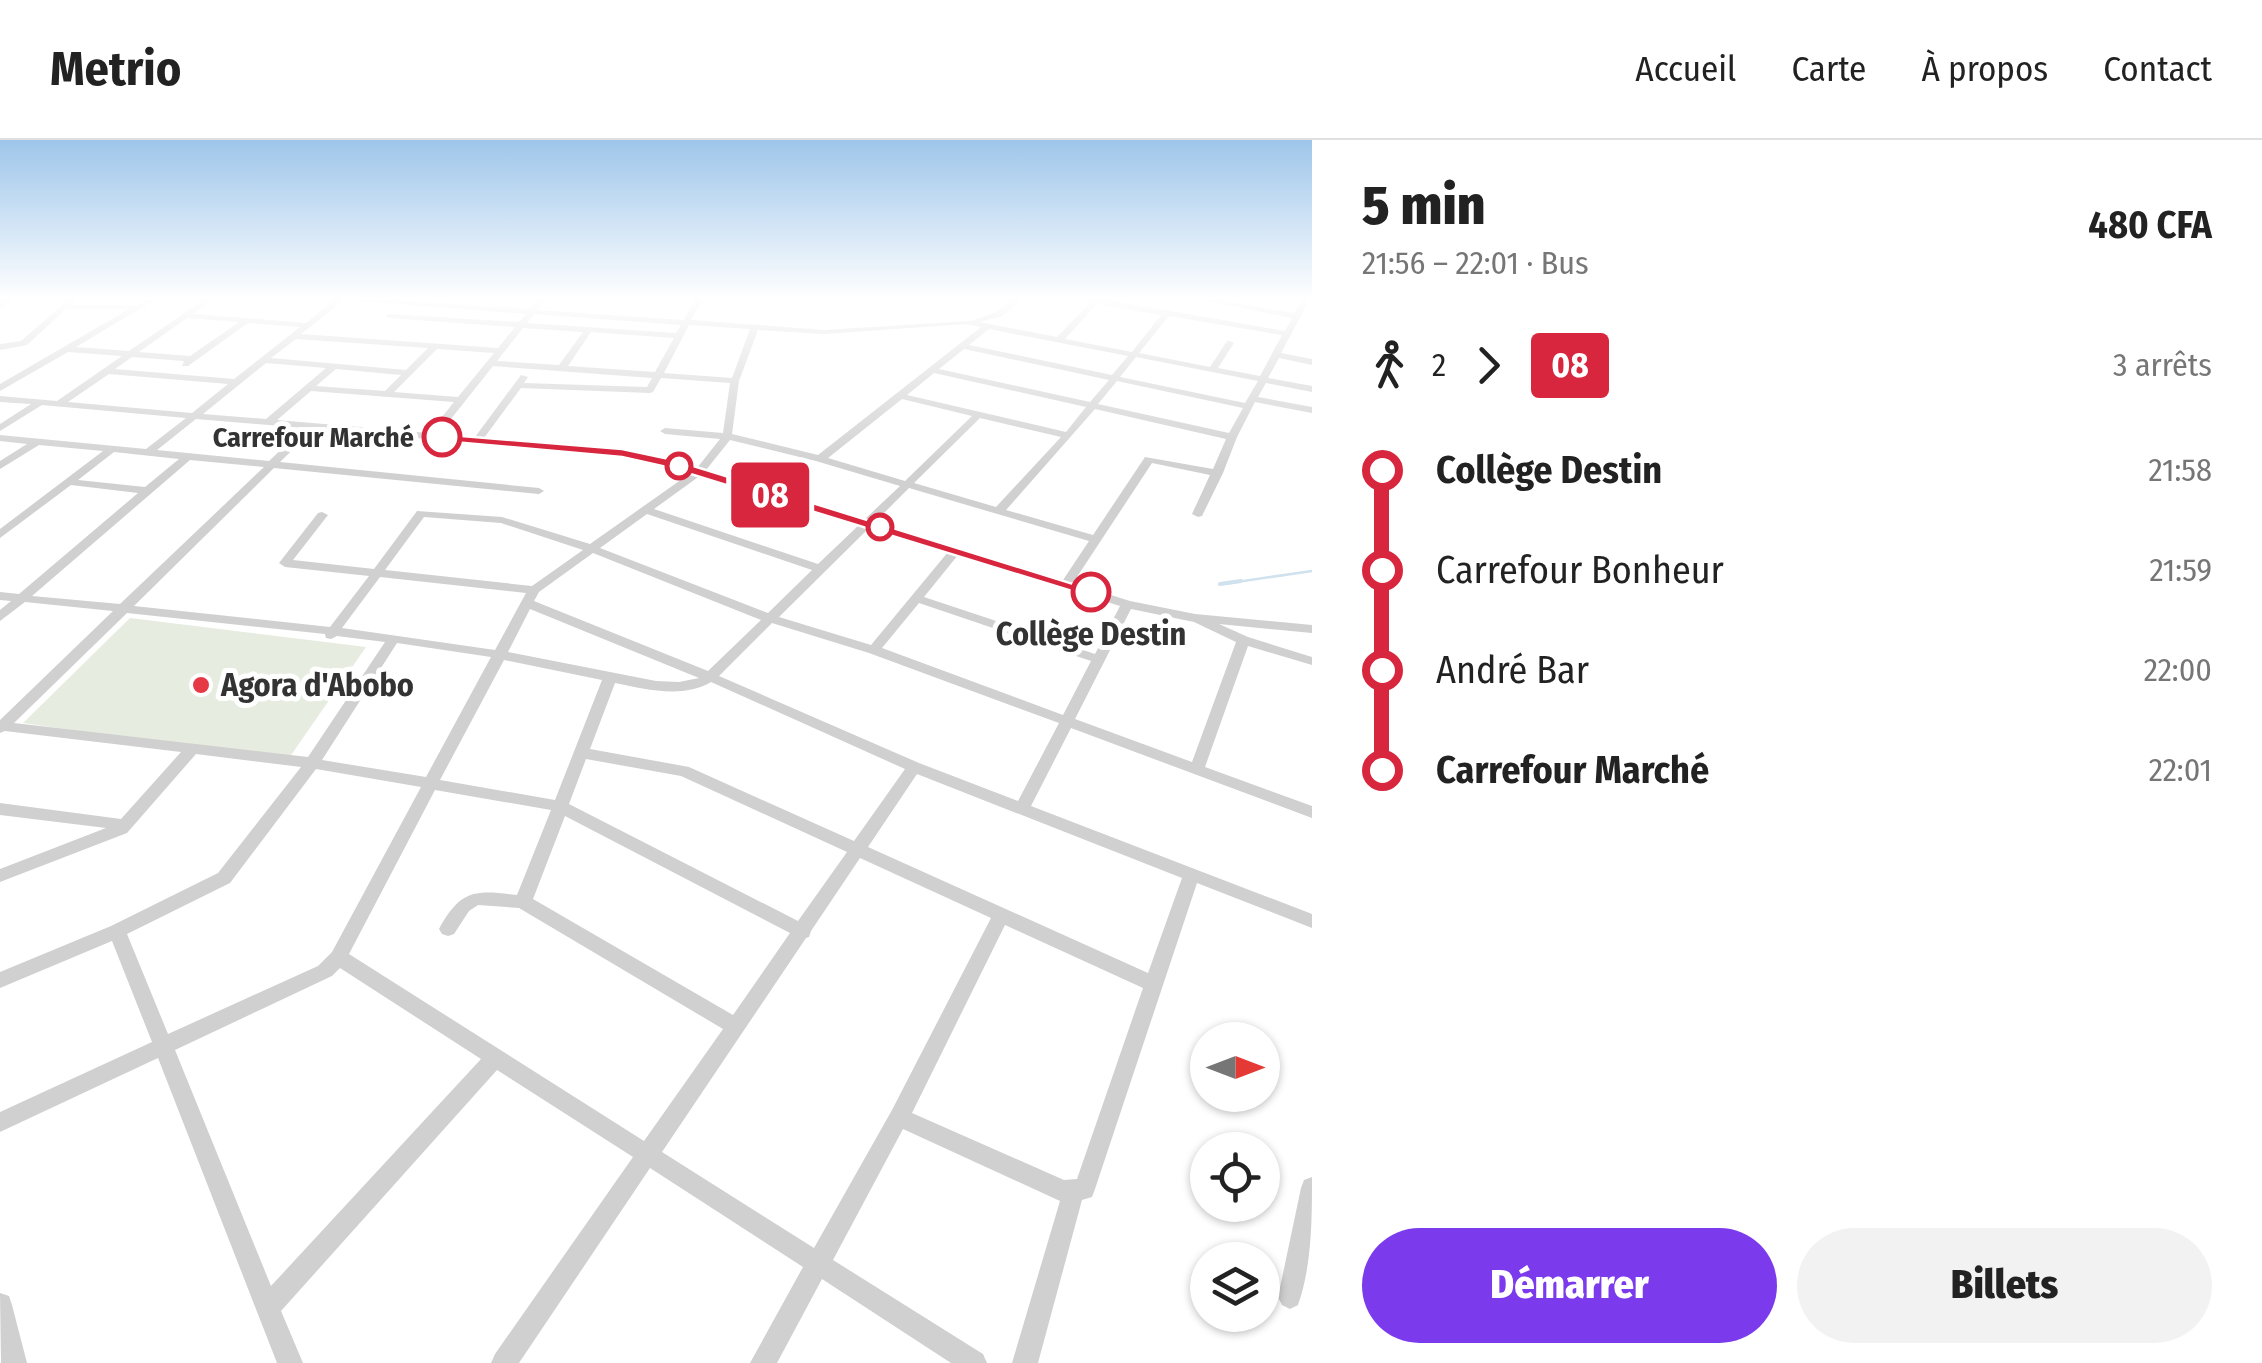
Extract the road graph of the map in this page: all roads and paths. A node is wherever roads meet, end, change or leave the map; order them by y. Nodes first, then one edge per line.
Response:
1 (54, 356) edge
2 (127, 356) edge
3 (155, 356) edge
4 (195, 356) edge
5 (268, 356) edge
6 (425, 356) edge
7 (495, 356) edge
8 (570, 356) edge
9 (670, 356) edge
10 (744, 356) edge
11 (951, 356) edge
12 (1008, 356) edge
13 (1132, 356) edge
14 (1149, 356) edge
15 (1221, 356) edge
16 (1276, 356) edge
17 (1282, 356) edge
18 (191, 359) junction
19 (263, 360) junction
20 (1312, 362) edge
21 (490, 363) junction
22 (532, 366) junction
23 (333, 367) junction
24 (562, 368) junction
25 (1213, 369) junction
26 (933, 370) junction
27 (109, 371) junction
28 (408, 374) junction
29 (659, 375) junction
30 (170, 376) junction
31 (1264, 379) junction
32 (1113, 380) junction
33 (735, 381) junction
34 (235, 382) junction
35 (518, 385) junction
36 (0, 388) edge
37 (309, 388) junction
38 (1312, 389) edge
39 (386, 395) junction
40 (901, 396) junction
41 (0, 399) edge
42 (460, 400) junction
43 (40, 402) junction
44 (1251, 403) junction
45 (59, 404) junction
46 (1092, 406) junction
47 (1312, 410) edge
48 (194, 414) junction
49 (978, 415) junction
50 (270, 421) junction
51 (313, 425) junction
52 (0, 428) edge
53 (665, 432) dead end
54 (432, 436) junction
55 (1068, 436) junction
56 (727, 437) junction
57 (0, 438) edge
58 (1232, 438) junction
59 (478, 440) junction
60 (36, 442) junction
61 (113, 448) junction
62 (149, 452) junction
63 (188, 456) junction
64 (820, 459) junction
65 (274, 465) junction
66 (0, 466) edge
67 (699, 472) junction
68 (1218, 473) junction
69 (69, 482) junction
70 (910, 486) junction
71 (149, 491) junction
72 (540, 491) dead end
73 (645, 510) junction
74 (1000, 510) junction
75 (1198, 514) dead end
76 (322, 515) dead end
77 (868, 523) junction
78 (3, 530) edge
79 (1093, 539) junction
80 (590, 548) junction
81 (956, 550) junction
82 (820, 569) junction
83 (372, 576) junction
84 (1066, 584) junction
85 (0, 596) edge
86 (530, 597) junction
87 (21, 598) junction
88 (918, 598) junction
89 (1127, 604) junction
90 (125, 610) junction
91 (0, 617) edge
92 (768, 618) junction
93 (1195, 618) junction
94 (1312, 629) edge
95 (332, 635) junction
96 (1243, 640) junction
97 (391, 642) junction
98 (874, 650) junction
99 (501, 655) junction
100 (1098, 659) junction
101 (1312, 661) edge
102 (710, 677) junction
103 (610, 678) junction
104 (1067, 720) junction
105 (1, 727) edge
106 (190, 752) junction
107 (581, 752) junction
108 (312, 763) junction
109 (914, 767) junction
110 (1197, 768) junction
111 (432, 783) junction
112 (559, 806) junction
113 (1023, 808) junction
114 (0, 809) edge
115 (1312, 812) edge
116 (126, 824) junction
117 (859, 852) junction
118 (0, 876) edge
119 (1191, 876) junction
120 (522, 902) junction
121 (1000, 917) junction
122 (1312, 921) edge
123 (448, 929) dead end
124 (117, 931) junction
125 (803, 932) junction
126 (338, 957) junction
127 (0, 980) edge
128 (1156, 985) junction
129 (736, 1027) junction
130 (163, 1046) junction
131 (495, 1058) junction
132 (899, 1117) junction
133 (0, 1122) edge
134 (648, 1154) junction
135 (1312, 1188) edge
136 (1074, 1193) junction
137 (1309, 1215) edge
138 (817, 1259) junction
139 (1290, 1297) dead end
140 (0, 1305) edge
141 (270, 1306) junction
142 (14, 1363) edge
143 (290, 1363) edge
144 (504, 1363) edge
145 (763, 1363) edge
146 (974, 1363) edge
147 (1025, 1363) edge

1 - 36 street
2 - 27 street
3 - 18 street
4 - 18 street
5 - 19 street
6 - 28 street
7 - 21 street
8 - 24 street
9 - 29 street
10 - 33 street
11 - 26 street
12 - 32 street
13 - 32 street
14 - 25 street
15 - 25 street
16 - 31 street
17 - 20 street
18 - 30 street
19 - 23 street
19 - 34 street
21 - 22 street
21 - 42 street
22 - 24 street
22 - 35 street
23 - 28 street
23 - 37 street
24 - 29 street
25 - 31 street
26 - 40 street
26 - 46 street
27 - 30 street
27 - 45 street
28 - 39 street
29 - 33 street
29 - 35 street
30 - 34 street
31 - 38 street
31 - 44 street
32 - 44 street
32 - 46 street
33 - 56 street
34 - 48 street
35 - 59 street
37 - 39 street
37 - 50 street
39 - 42 street
40 - 49 street
40 - 64 street
41 - 43 street
42 - 54 street
43 - 45 street
43 - 52 street
44 - 47 street
44 - 58 street
45 - 48 street
46 - 55 street
46 - 58 street
48 - 50 street
48 - 62 street
49 - 55 street
49 - 70 street
50 - 51 street
51 - 54 street
51 - 65 street
53 - 56 street
54 - 59 street
55 - 74 street
56 - 64 street
56 - 67 street
57 - 60 street
58 - 68 street
59 - 67 street
60 - 61 street
60 - 66 street
61 - 62 street
61 - 69 street
62 - 63 street
63 - 65 street
63 - 71 street
64 - 70 street
65 - 72 street
65 - 90 street
67 - 73 street
67 - 77 street
68 - 75 street
68 - 79 street
69 - 71 street
69 - 78 street
70 - 74 street
70 - 77 street
71 - 87 street
73 - 80 street
73 - 82 street
74 - 79 street
76 - 83 street
77 - 81 street
77 - 82 street
79 - 84 street
80 - 83 street
80 - 86 street
80 - 92 street
81 - 84 street
81 - 88 street
82 - 92 street
83 - 86 street
83 - 95 street
84 - 89 street
85 - 87 street
86 - 99 street
86 - 102 street
87 - 90 street
87 - 91 street
88 - 98 street
88 - 100 street
89 - 93 street
89 - 100 street
90 - 95 street
90 - 105 street
92 - 98 street
92 - 102 street
93 - 94 street
93 - 96 street
95 - 97 street
96 - 101 street
96 - 110 street
97 - 99 street
97 - 108 street
98 - 104 street
99 - 103 street
99 - 111 street
100 - 104 street
102 - 103 street
102 - 109 street
103 - 107 street
104 - 110 street
104 - 113 street
105 - 106 street
106 - 108 street
106 - 116 street
107 - 112 street
107 - 117 street
108 - 111 street
108 - 124 street
109 - 113 street
109 - 117 street
110 - 115 street
111 - 112 street
111 - 126 street
112 - 120 street
112 - 125 street
113 - 119 street
114 - 116 street
116 - 118 street
117 - 121 street
117 - 125 street
119 - 122 street
119 - 128 street
120 - 123 street
120 - 129 street
121 - 128 street
121 - 132 street
124 - 127 street
124 - 130 street
125 - 129 street
126 - 130 street
126 - 131 street
128 - 136 street
129 - 134 street
130 - 133 street
130 - 141 street
131 - 134 street
131 - 141 street
132 - 136 street
132 - 138 street
134 - 138 street
134 - 144 street
135 - 137 street
136 - 147 street
137 - 139 street
138 - 145 street
138 - 146 street
140 - 142 street
141 - 143 street

